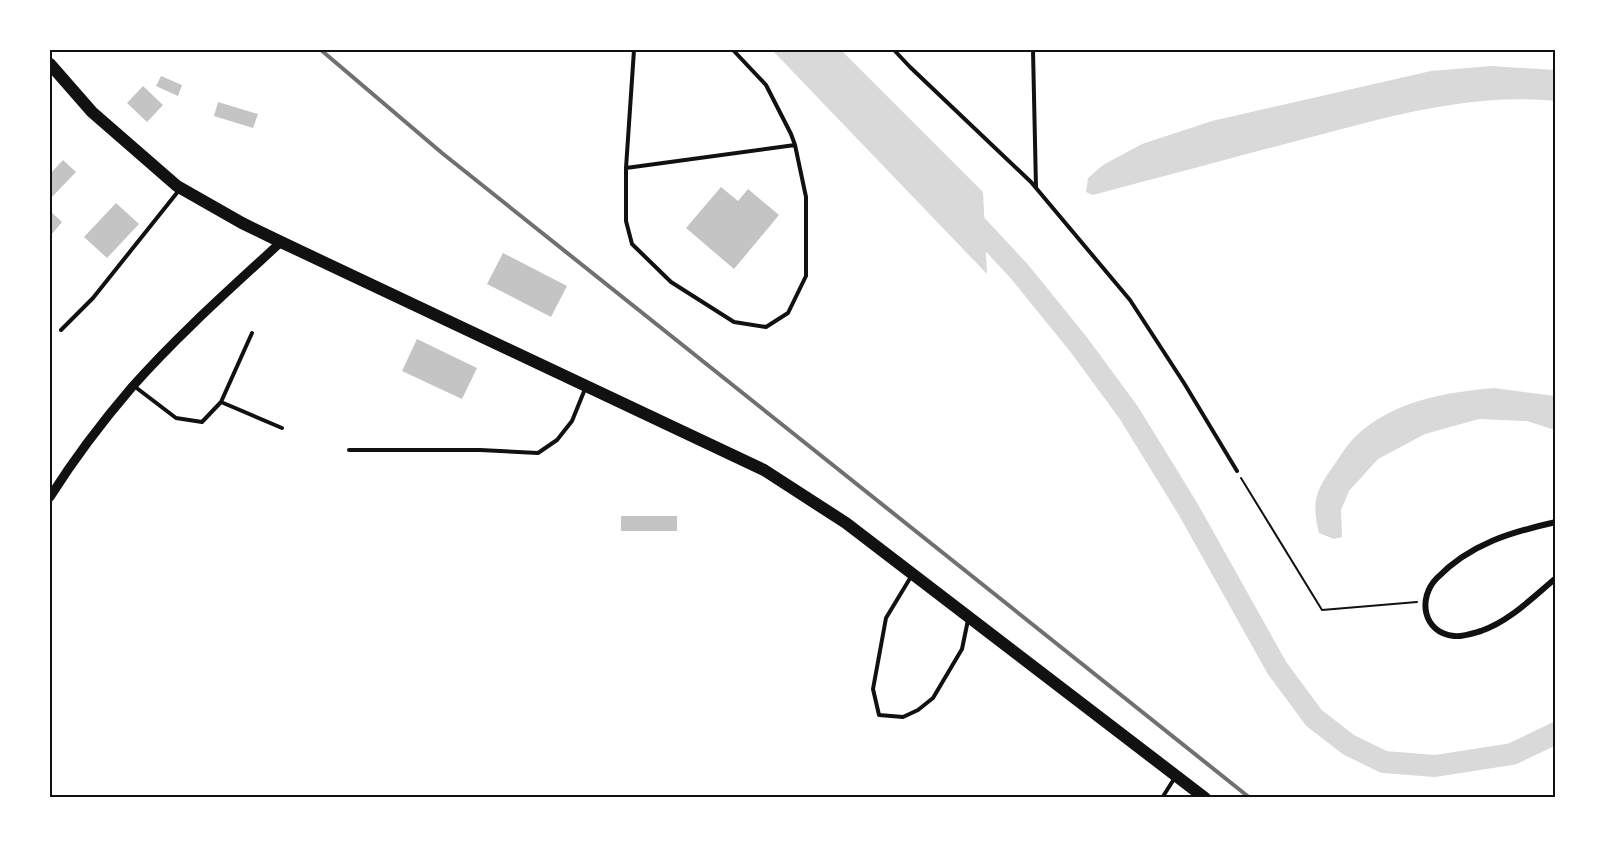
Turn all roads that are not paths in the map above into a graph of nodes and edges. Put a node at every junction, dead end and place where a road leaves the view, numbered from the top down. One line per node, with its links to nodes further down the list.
1 (634, 50): 7 (lane)
2 (733, 50): 6 (lane)
3 (894, 50): 9 (lane)
4 (1033, 50): 9 (lane)
5 (50, 64): 8 (main road)
6 (795, 145): 7 (lane); 7 (lane)
7 (626, 168)
8 (181, 188): 10 (main road); 11 (lane)
9 (1036, 189): 18 (lane)
10 (281, 242): 13 (main road); 14 (street)
11 (61, 330)
12 (252, 333): 15 (lane)
13 (586, 385): 17 (lane); 21 (main road)
14 (133, 386): 15 (lane); 19 (street)
15 (221, 402): 16 (lane)
16 (282, 428)
17 (349, 450)
18 (1237, 471)
19 (50, 498)
20 (1556, 522): 22 (street)
21 (913, 573): 23 (main road); 23 (lane)
22 (1556, 578)
23 (968, 616): 24 (main road)
24 (1176, 776): 25 (lane); 26 (main road)
25 (1162, 798)
26 (1205, 798)

